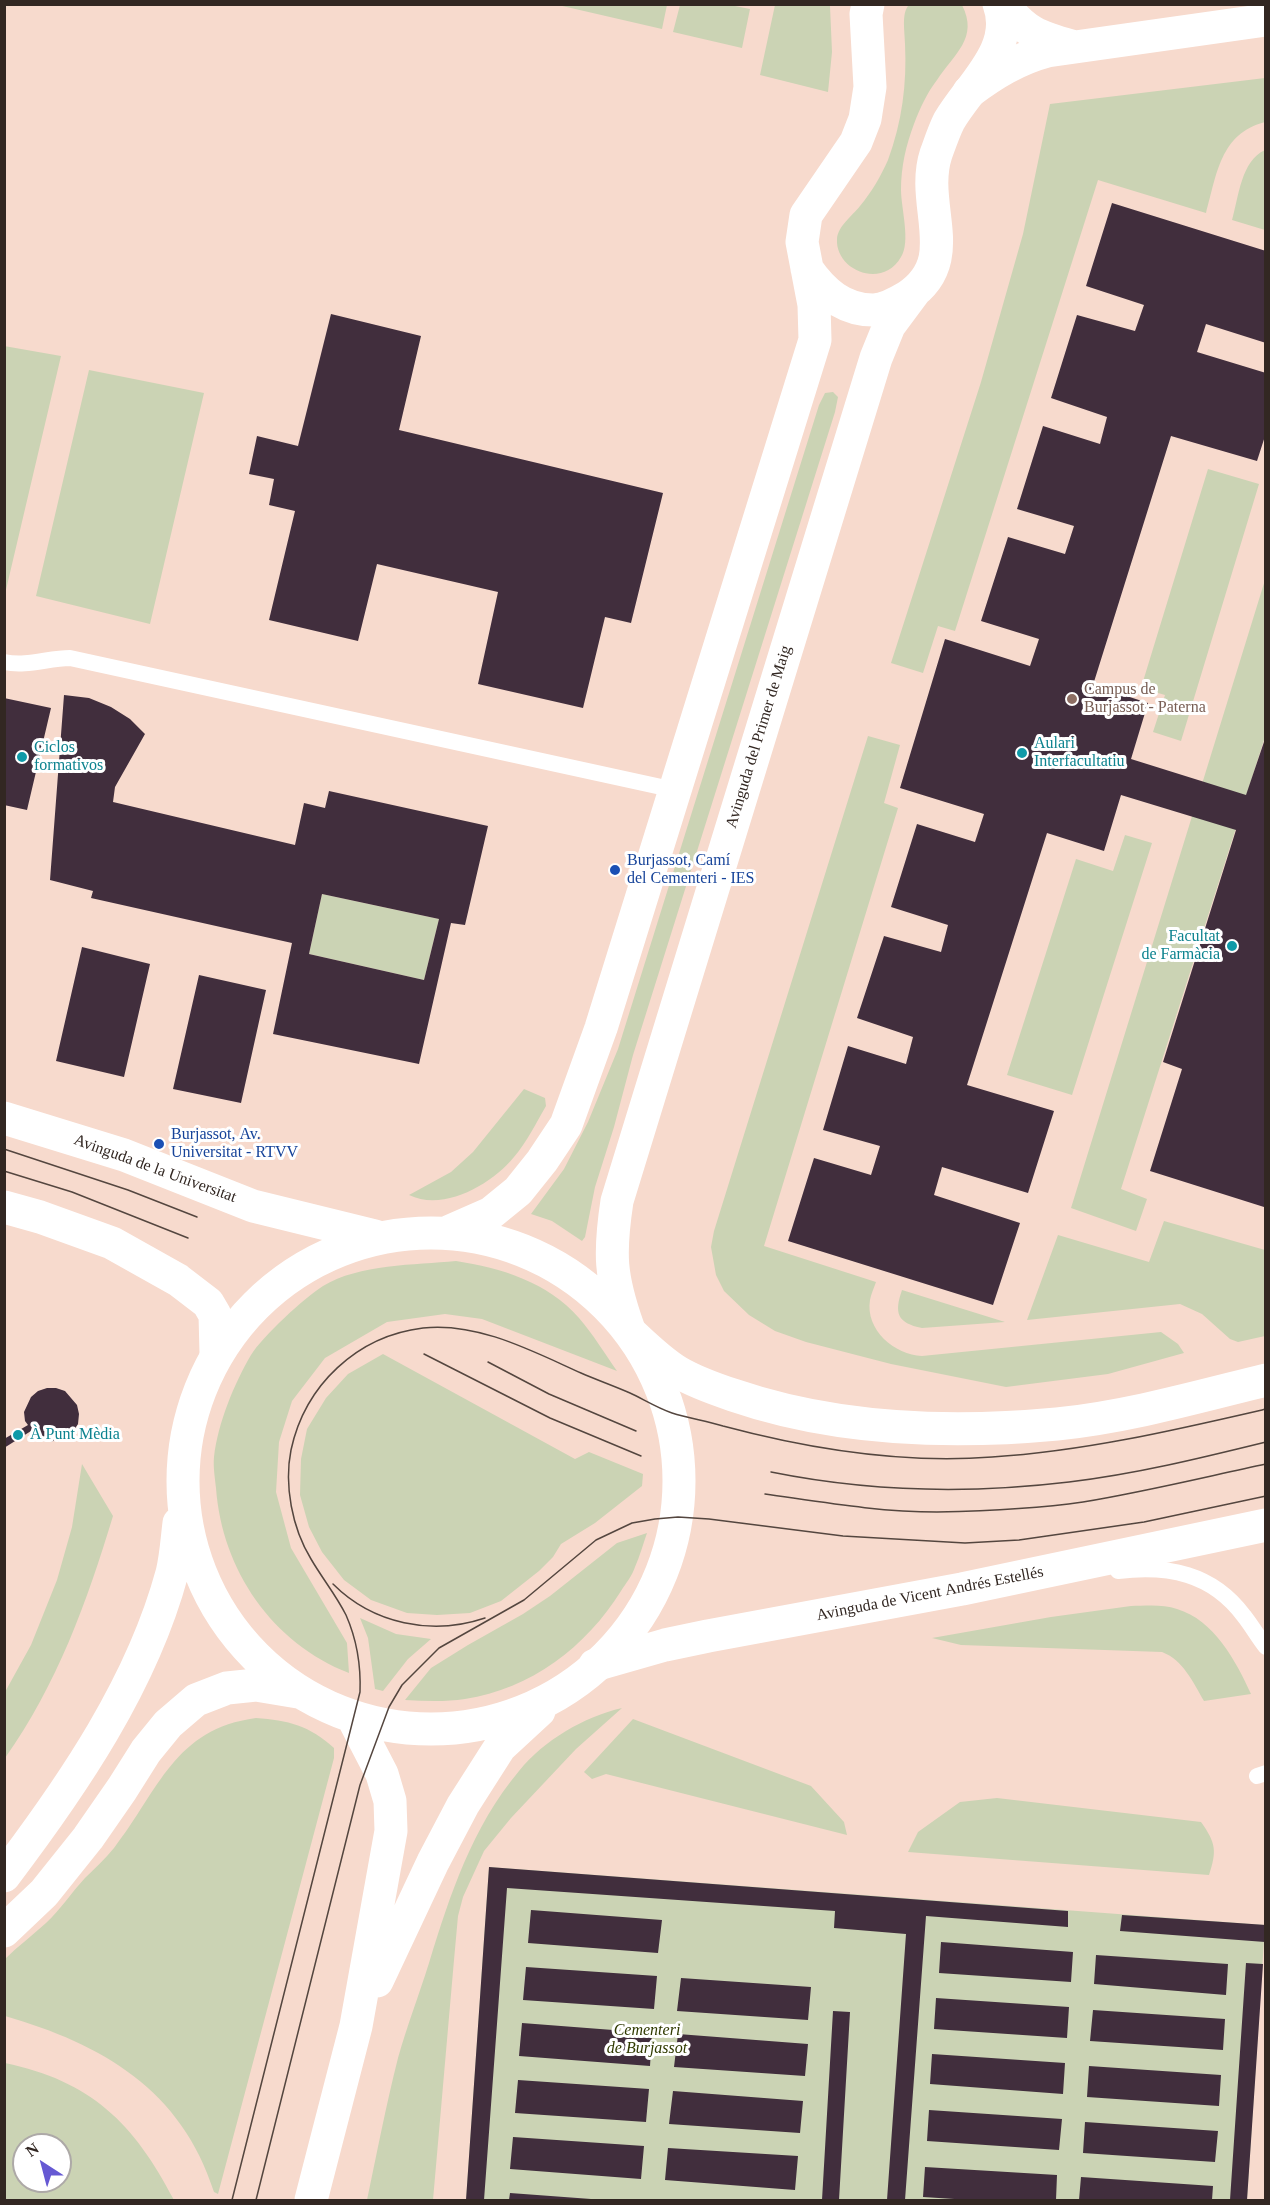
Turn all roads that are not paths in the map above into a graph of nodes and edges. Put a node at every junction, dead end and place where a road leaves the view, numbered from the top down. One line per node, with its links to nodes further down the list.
1 (868, 4): 8 (main road)
2 (999, 4): 7 (main road, Avinguda del Primer de Maig)
3 (1003, 4): 6 (main road)
4 (1225, 15): 5 (main road); 6 (main road)
5 (1266, 20)
6 (1071, 46): 7 (main road)
7 (966, 95): 9 (main road, Avinguda del Primer de Maig)
8 (807, 269): 9 (main road); 11 (main road)
9 (915, 291): 16 (main road, Avinguda del Primer de Maig)
10 (4, 662): 11 (lane)
11 (675, 790): 14 (main road)
12 (4, 1118): 15 (main road, Avinguda de la Universitat)
13 (4, 1207): 17 (main road)
14 (450, 1231): 15 (main road); 16 (main road)
15 (375, 1236): 17 (main road)
16 (630, 1332): 18 (main road); 23 (main road)
17 (216, 1353): 19 (main road)
18 (1266, 1380)
19 (183, 1494): 25 (main road); 27 (main road)
20 (1266, 1525): 21 (main road, Avinguda de Vicent Andrés Estellés)
21 (962, 1589): 22 (lane); 23 (main road, Avinguda de Vicent Andrés Estellés)
22 (1265, 1647)
23 (595, 1665): 24 (main road)
24 (565, 1686): 26 (main road); 29 (main road)
25 (298, 1692): 26 (main road); 28 (main road)
26 (353, 1718): 29 (main road)
27 (4, 1876)
28 (4, 1931)
29 (356, 2026): 30 (main road)
30 (311, 2200)

